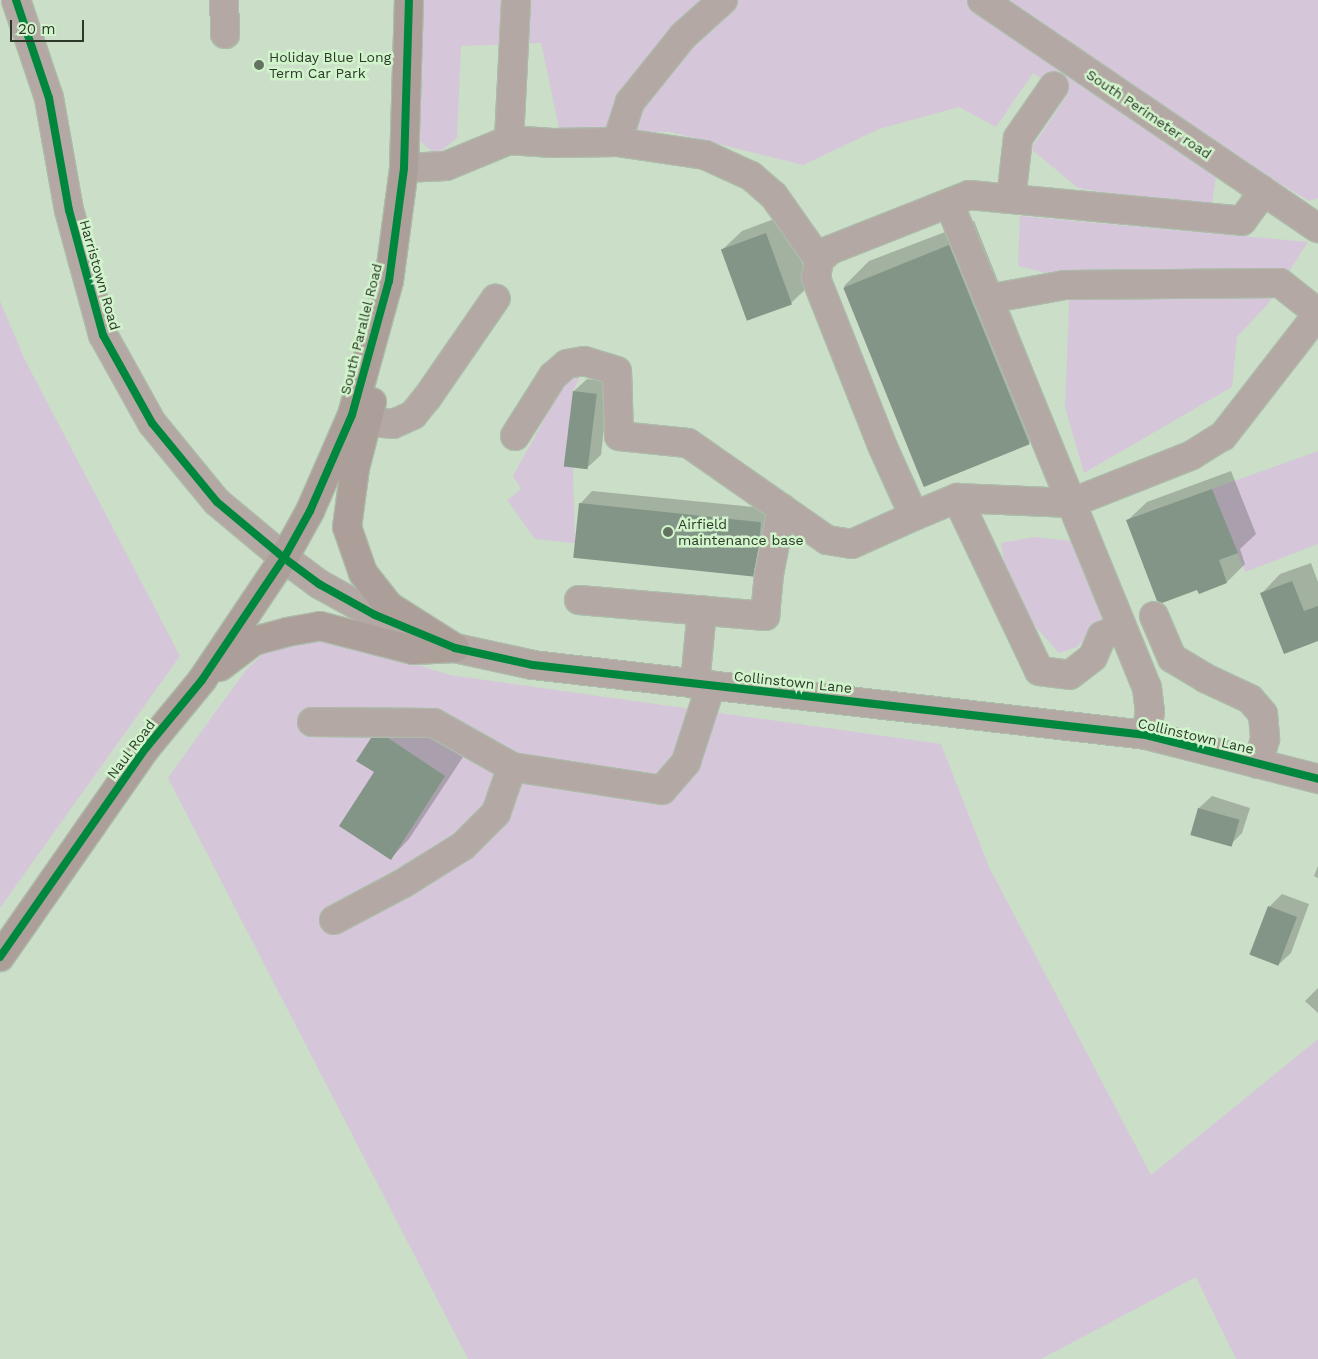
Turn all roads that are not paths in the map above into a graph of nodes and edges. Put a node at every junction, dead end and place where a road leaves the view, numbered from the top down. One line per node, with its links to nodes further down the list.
1 (16, 0): 27 (street, Harristown Road)
2 (224, 0): 7 (street)
3 (409, 0): 11 (main road, South Parallel Road)
4 (516, 0): 9 (street)
5 (723, 0): 10 (street)
6 (982, 0): 12 (street, South Perimeter road)
7 (225, 34)
8 (1054, 86): 13 (street)
9 (509, 140): 10 (street); 11 (street)
10 (617, 142): 16 (street)
11 (404, 168): 20 (main road, South Parallel Road)
12 (1261, 189): 13 (street); 15 (street, South Perimeter road)
13 (1011, 199): 14 (street)
14 (949, 203): 16 (street); 18 (street)
15 (1318, 228)
16 (819, 260): 26 (street)
17 (496, 298): 21 (street)
18 (988, 299): 19 (street); 24 (street)
19 (1318, 313): 24 (street)
20 (377, 328): 21 (main road); 27 (main road, South Parallel Road)
21 (367, 422): 32 (main road)
22 (515, 436): 25 (street)
23 (957, 498): 24 (street); 26 (street); 31 (street)
24 (1071, 503): 31 (street)
25 (782, 508): 26 (street); 29 (street)
26 (914, 516)
27 (284, 558): 32 (street, Collinstown Lane); 33 (main road, Naul Road)
28 (579, 600): 29 (street)
29 (702, 610): 34 (street)
30 (1154, 616): 37 (street)
31 (1122, 627): 36 (street)
32 (455, 648): 33 (main road); 34 (street, Collinstown Lane)
33 (202, 680): 41 (main road, Naul Road)
34 (703, 685): 36 (street, Collinstown Lane); 38 (street)
35 (312, 722): 38 (street)
36 (1146, 735): 37 (street, Collinstown Lane)
37 (1258, 764): 39 (street, Collinstown Lane)
38 (512, 767): 40 (street)
39 (1318, 779)
40 (334, 920)
41 (0, 957)

